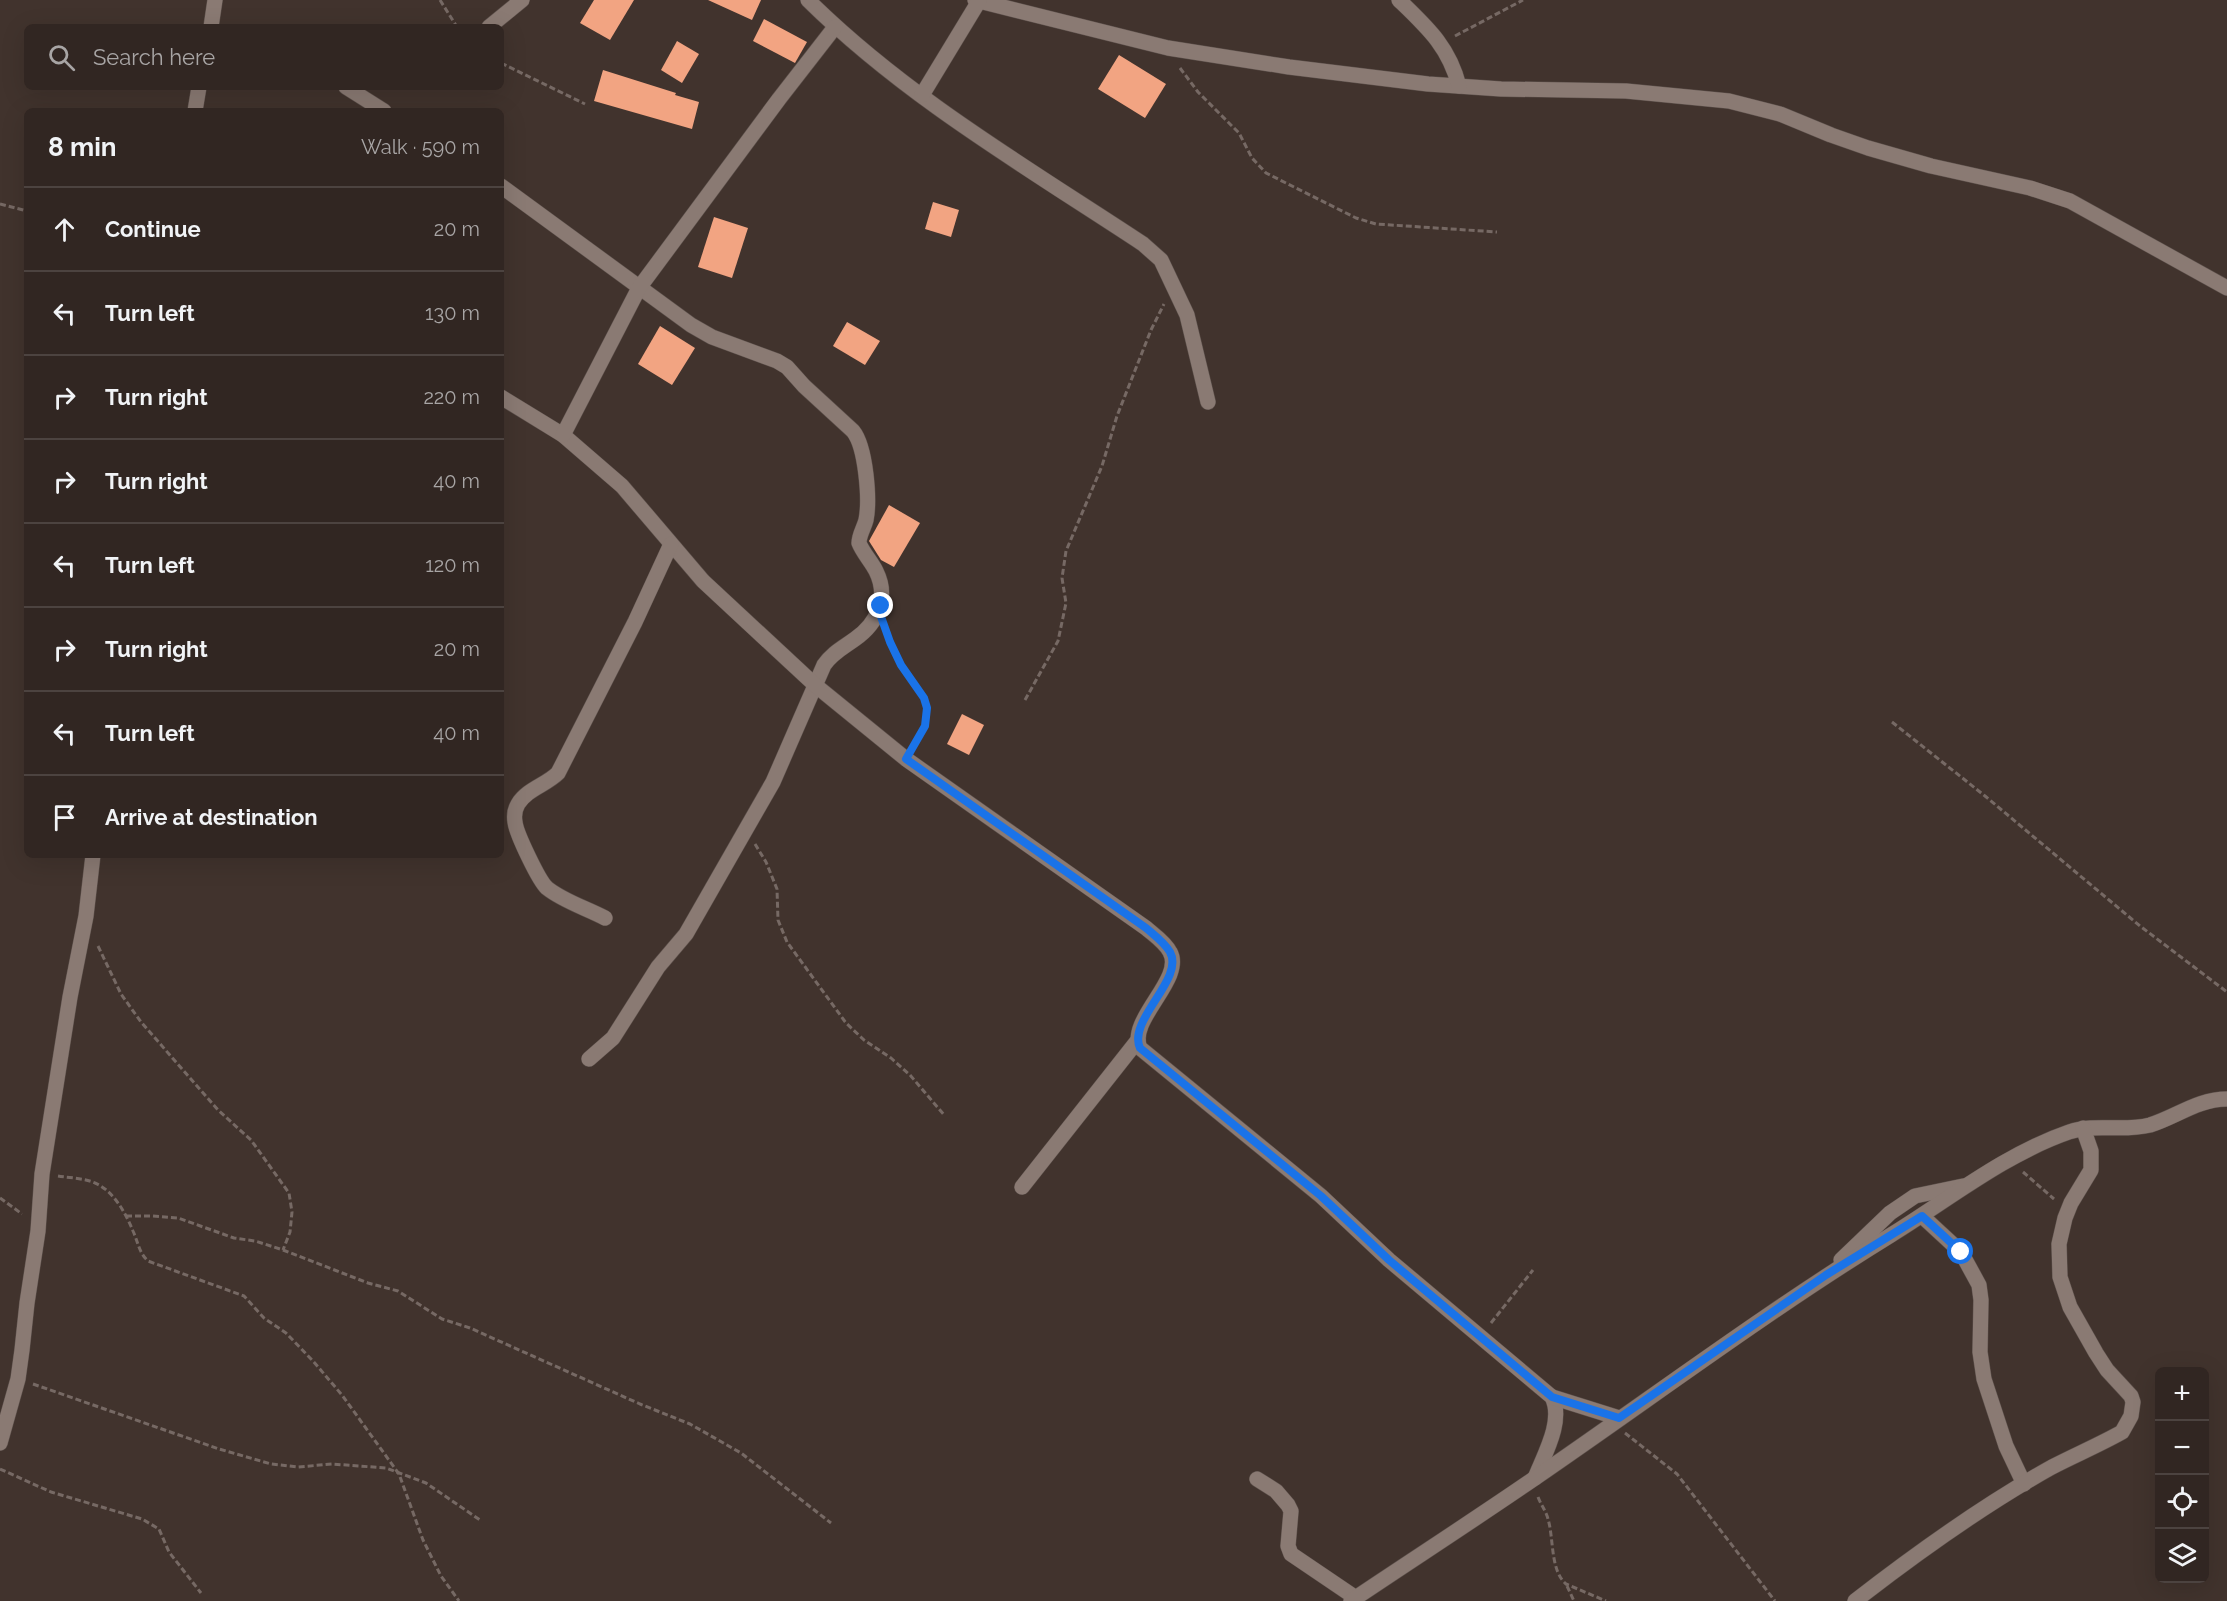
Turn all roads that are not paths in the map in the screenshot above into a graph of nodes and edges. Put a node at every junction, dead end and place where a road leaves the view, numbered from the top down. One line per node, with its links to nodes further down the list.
1 (215, 0): 6 (street)
2 (522, 0): 7 (street)
3 (808, 0): 8 (street)
4 (1399, 0): 9 (street)
5 (983, 1): 9 (street); 12 (street)
6 (211, 24)
7 (493, 24)
8 (835, 27): 12 (street); 16 (street)
9 (1460, 86): 17 (street)
10 (198, 90): 13 (street)
11 (357, 90): 14 (street)
12 (922, 95): 19 (street)
13 (196, 108)
14 (380, 108)
15 (504, 188): 16 (street)
16 (639, 288): 20 (street); 22 (street)
17 (2227, 288)
18 (504, 399): 20 (street)
19 (1208, 402)
20 (562, 435): 21 (street)
21 (671, 544): 22 (street); 24 (street)
22 (815, 686): 25 (street); 26 (street)
23 (93, 858): 35 (street)
24 (605, 918)
25 (1138, 1040): 30 (street); 33 (street)
26 (589, 1059)
27 (2227, 1099): 28 (street)
28 (2083, 1128): 29 (street); 38 (street)
29 (1969, 1185): 31 (street); 32 (street)
30 (1022, 1187)
31 (1922, 1216): 32 (street); 38 (street)
32 (1826, 1275): 34 (street)
33 (1552, 1397): 34 (street); 36 (street)
34 (1616, 1421): 36 (street)
35 (0, 1443)
36 (1535, 1478): 39 (street)
37 (1257, 1479): 39 (street)
38 (2024, 1484): 40 (street)
39 (1354, 1599)
40 (1855, 1601)

